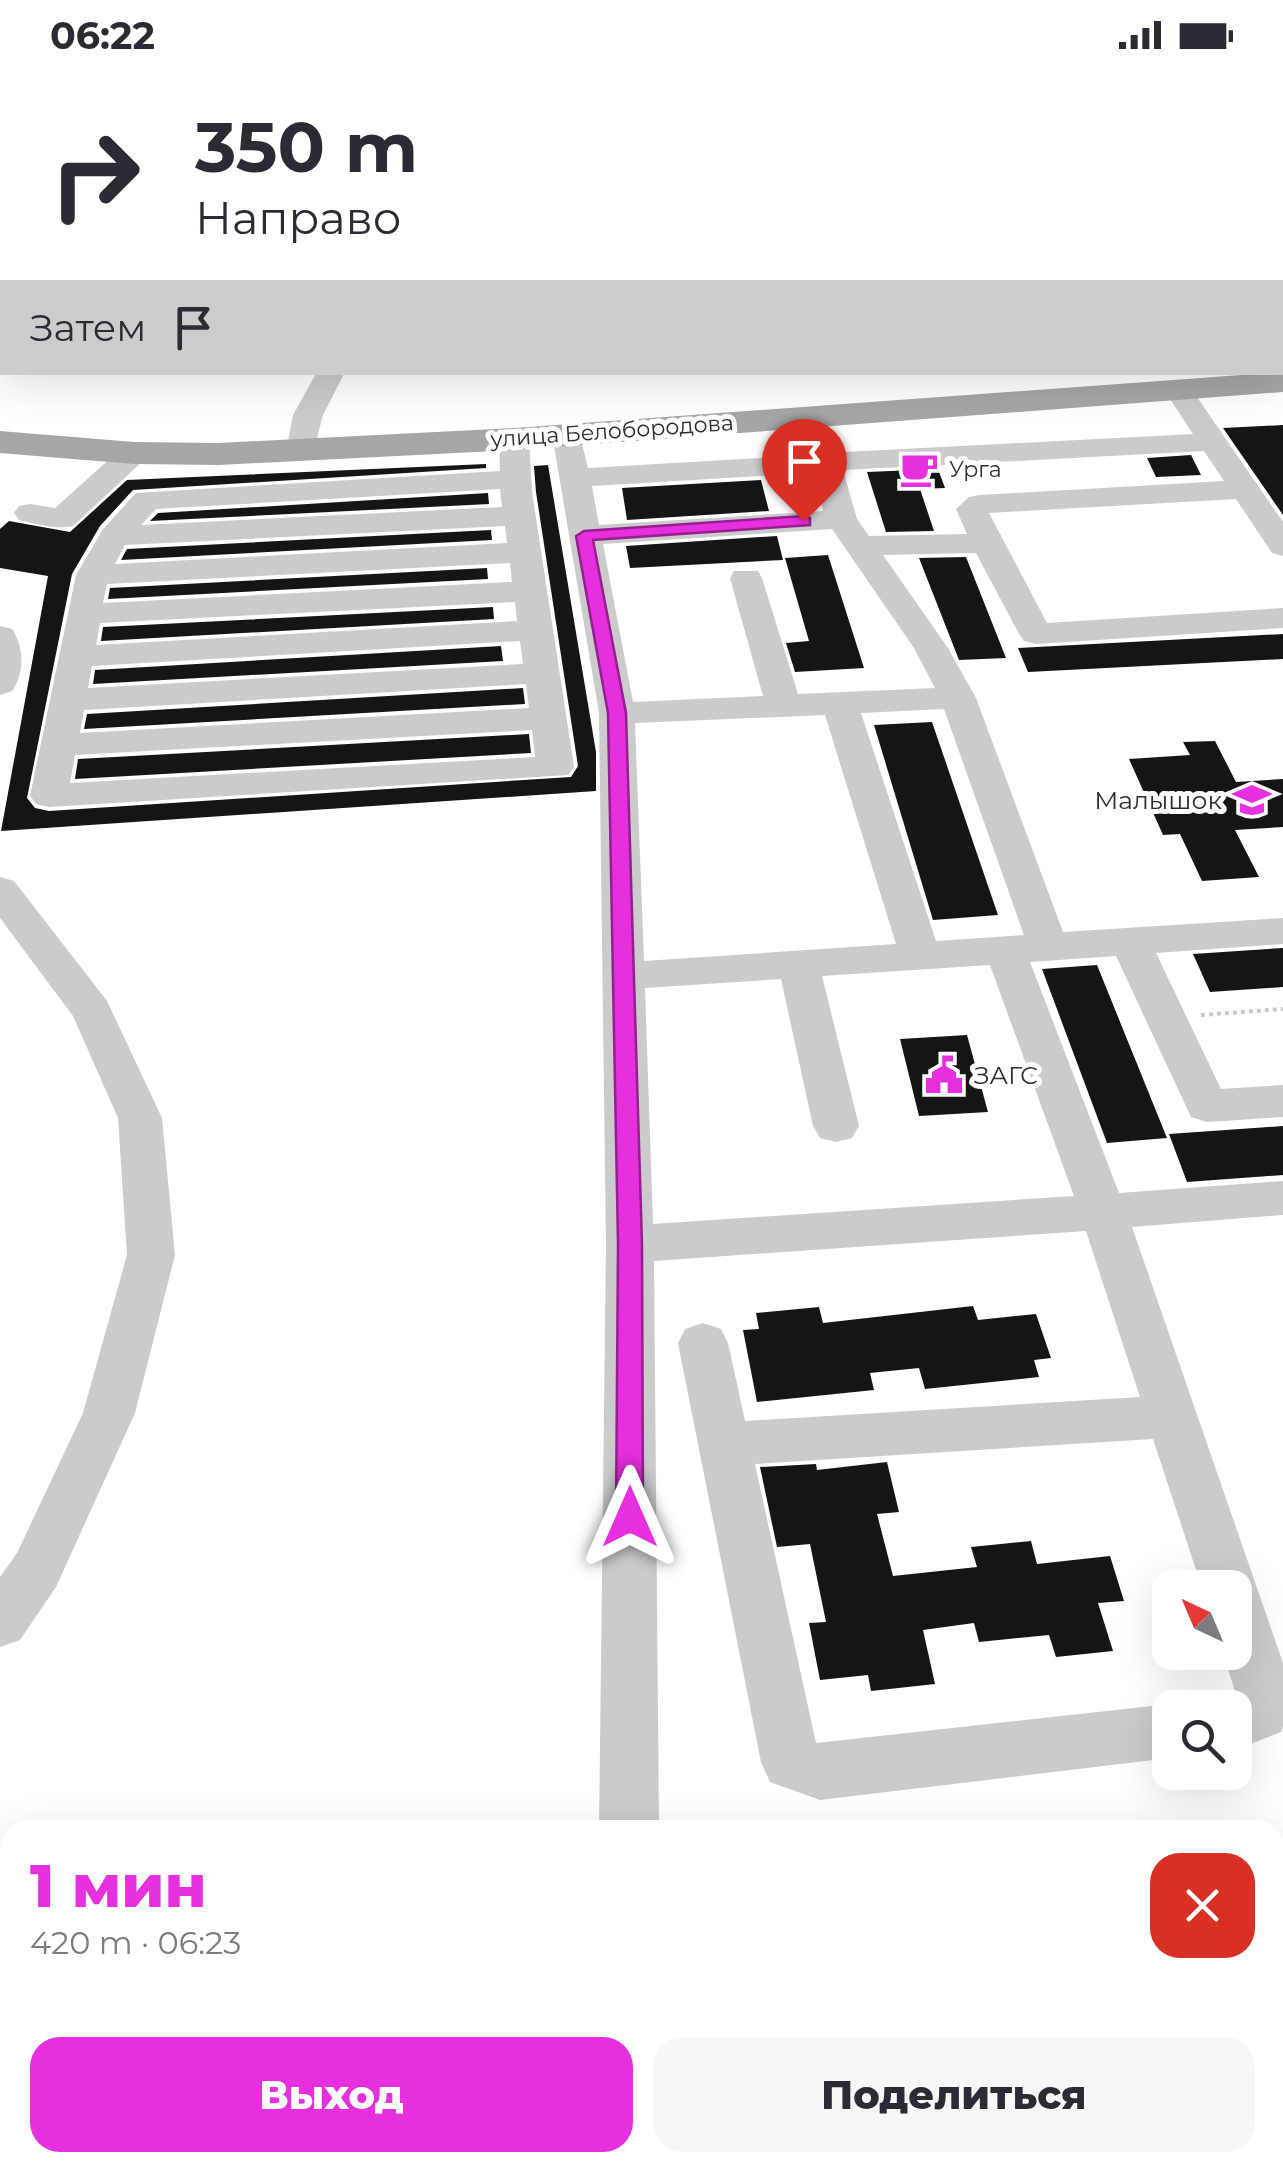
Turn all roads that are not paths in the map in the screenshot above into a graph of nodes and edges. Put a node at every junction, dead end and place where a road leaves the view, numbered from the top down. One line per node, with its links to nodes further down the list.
1 (328, 375): 7 (street)
2 (1283, 382): 3 (main road, улица Белобородова)
3 (1178, 390): 6 (street); 9 (main road, улица Белобородова)
4 (514, 439): 7 (main road, улица Белобородова); 9 (main road, улица Белобородова); 11 (street)
5 (0, 442): 8 (main road, улица Белобородова)
6 (1212, 442): 12 (street); 15 (street)
7 (301, 450): 8 (main road, улица Белобородова)
8 (134, 453): 13 (street)
9 (570, 456): 10 (street); 17 (street)
10 (774, 466)
11 (515, 478): 14 (street); 16 (street)
12 (1244, 489): 18 (street); 19 (street)
13 (30, 513)
14 (520, 516): 16 (street); 20 (street)
15 (852, 532): 17 (street); 18 (street); 31 (street)
16 (114, 536): 21 (street)
17 (584, 536): 35 (street)
18 (986, 543): 25 (street)
19 (1283, 546)
20 (524, 552): 21 (street); 23 (street)
21 (92, 575): 24 (street)
22 (746, 578): 34 (street)
23 (530, 591): 24 (street); 26 (street)
24 (86, 614): 28 (street)
25 (1283, 618)
26 (535, 630): 28 (street); 29 (street)
27 (0, 636): 30 (street)
28 (77, 656): 32 (street)
29 (542, 673): 32 (street); 36 (street)
30 (0, 684)
31 (958, 698): 33 (street); 41 (street)
32 (70, 700): 37 (street)
33 (840, 704): 34 (street); 42 (street)
34 (784, 706): 35 (street)
35 (617, 713): 44 (street)
36 (548, 718): 37 (street); 37 (street)
37 (58, 745)
38 (0, 890): 54 (street)
39 (1283, 930): 40 (street)
40 (1130, 941): 41 (street); 45 (street)
41 (1026, 948): 42 (street); 48 (street)
42 (920, 956): 43 (street)
43 (798, 964): 44 (street); 46 (street)
44 (623, 976): 49 (street)
45 (1283, 1101)
46 (836, 1126)
47 (1283, 1198): 48 (street)
48 (1104, 1212): 49 (street); 51 (street)
49 (630, 1244): 58 (street)
50 (703, 1343): 52 (street)
51 (1174, 1416): 52 (street); 53 (street)
52 (726, 1444): 57 (street)
53 (1224, 1570)
54 (0, 1622)
55 (1252, 1655): 56 (street)
56 (1252, 1716)
57 (1152, 1733)
58 (630, 1820)

